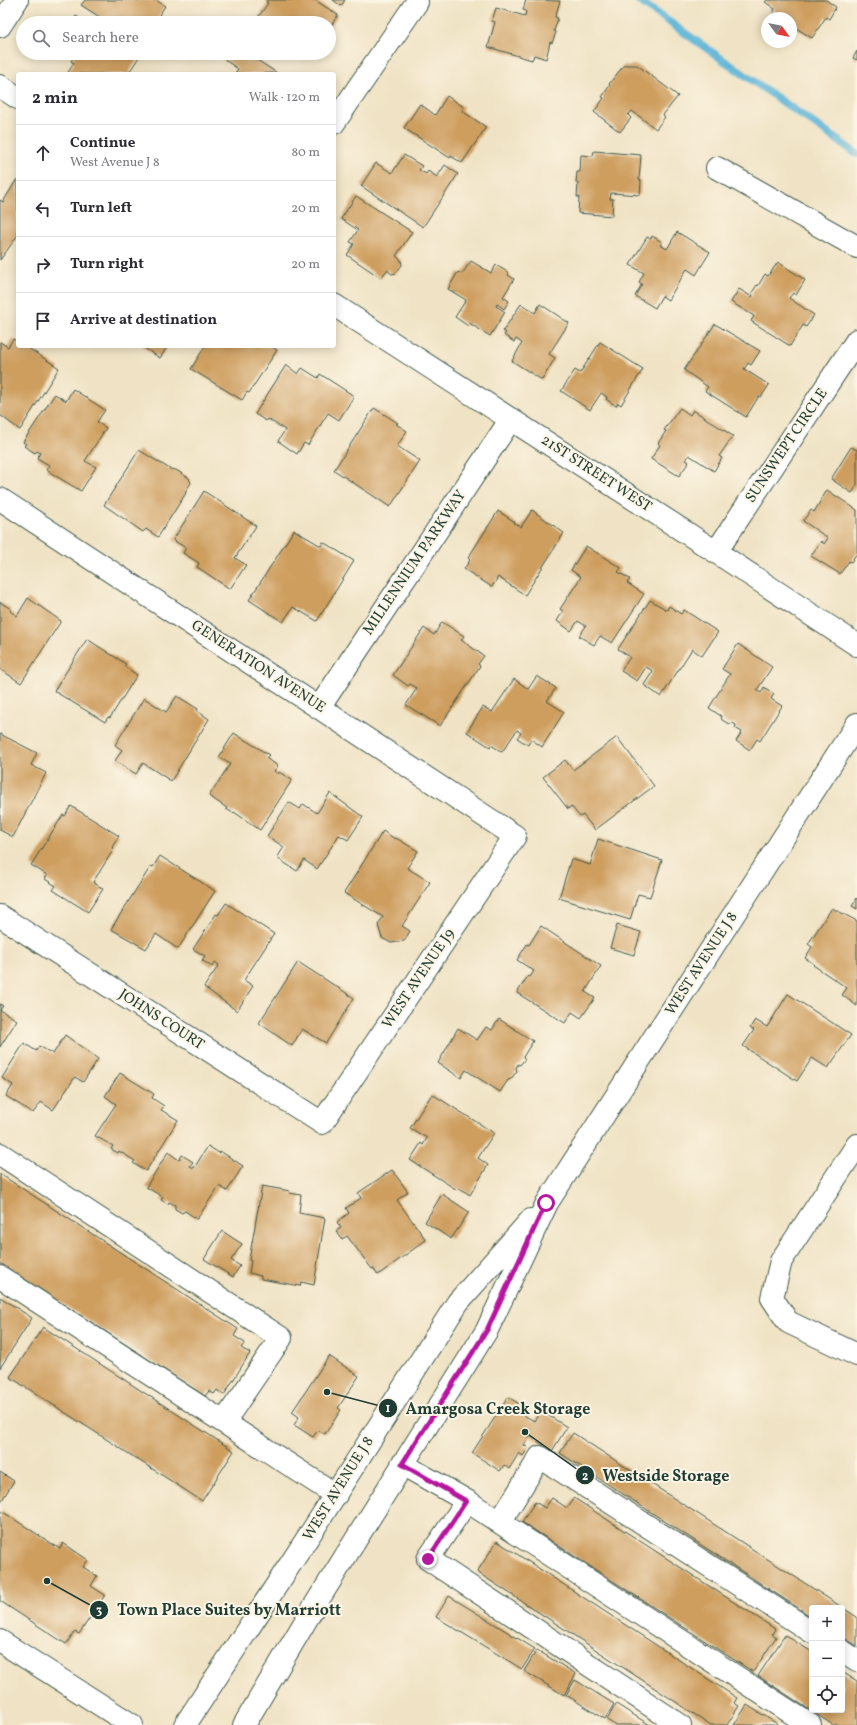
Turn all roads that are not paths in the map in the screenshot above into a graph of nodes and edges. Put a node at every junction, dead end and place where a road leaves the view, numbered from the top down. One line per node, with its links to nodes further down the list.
1 (16, 0): 3 (street)
2 (417, 2): 6 (street)
3 (0, 26)
4 (0, 86): 5 (street)
5 (16, 97)
6 (336, 120)
7 (717, 168): 8 (street)
8 (857, 247)
9 (336, 306): 11 (street, 21ST STREET WEST)
10 (857, 340): 13 (street, SUNSWEPT CIRCLE)
11 (510, 419): 13 (street, 21ST STREET WEST); 15 (street, MILLENNIUM PARKWAY)
12 (0, 499): 15 (street, GENERATION AVENUE)
13 (716, 552): 14 (street, 21ST STREET WEST)
14 (857, 645)
15 (319, 708): 17 (street, GENERATION AVENUE)
16 (857, 724): 22 (street, WEST AVENUE J 8)
17 (515, 836): 19 (street, WEST AVENUE J9)
18 (0, 916): 19 (street, JOHNS COURT)
19 (322, 1123)
20 (857, 1144): 24 (street)
21 (0, 1154): 25 (street)
22 (546, 1203): 26 (street, WEST AVENUE J 8); 27 (street, WEST AVENUE J 8)
23 (0, 1277): 25 (street)
24 (857, 1355)
25 (224, 1422): 27 (street)
26 (402, 1464): 28 (street); 36 (street, WEST AVENUE J 8)
27 (336, 1495): 35 (street, WEST AVENUE J 8)
28 (466, 1501): 29 (street); 37 (street)
29 (500, 1522): 30 (street); 38 (street)
30 (809, 1630)
31 (0, 1641): 34 (street)
32 (845, 1653): 33 (street)
33 (857, 1661)
34 (132, 1725)
35 (185, 1725)
36 (244, 1725)
37 (680, 1725)
38 (810, 1725)

